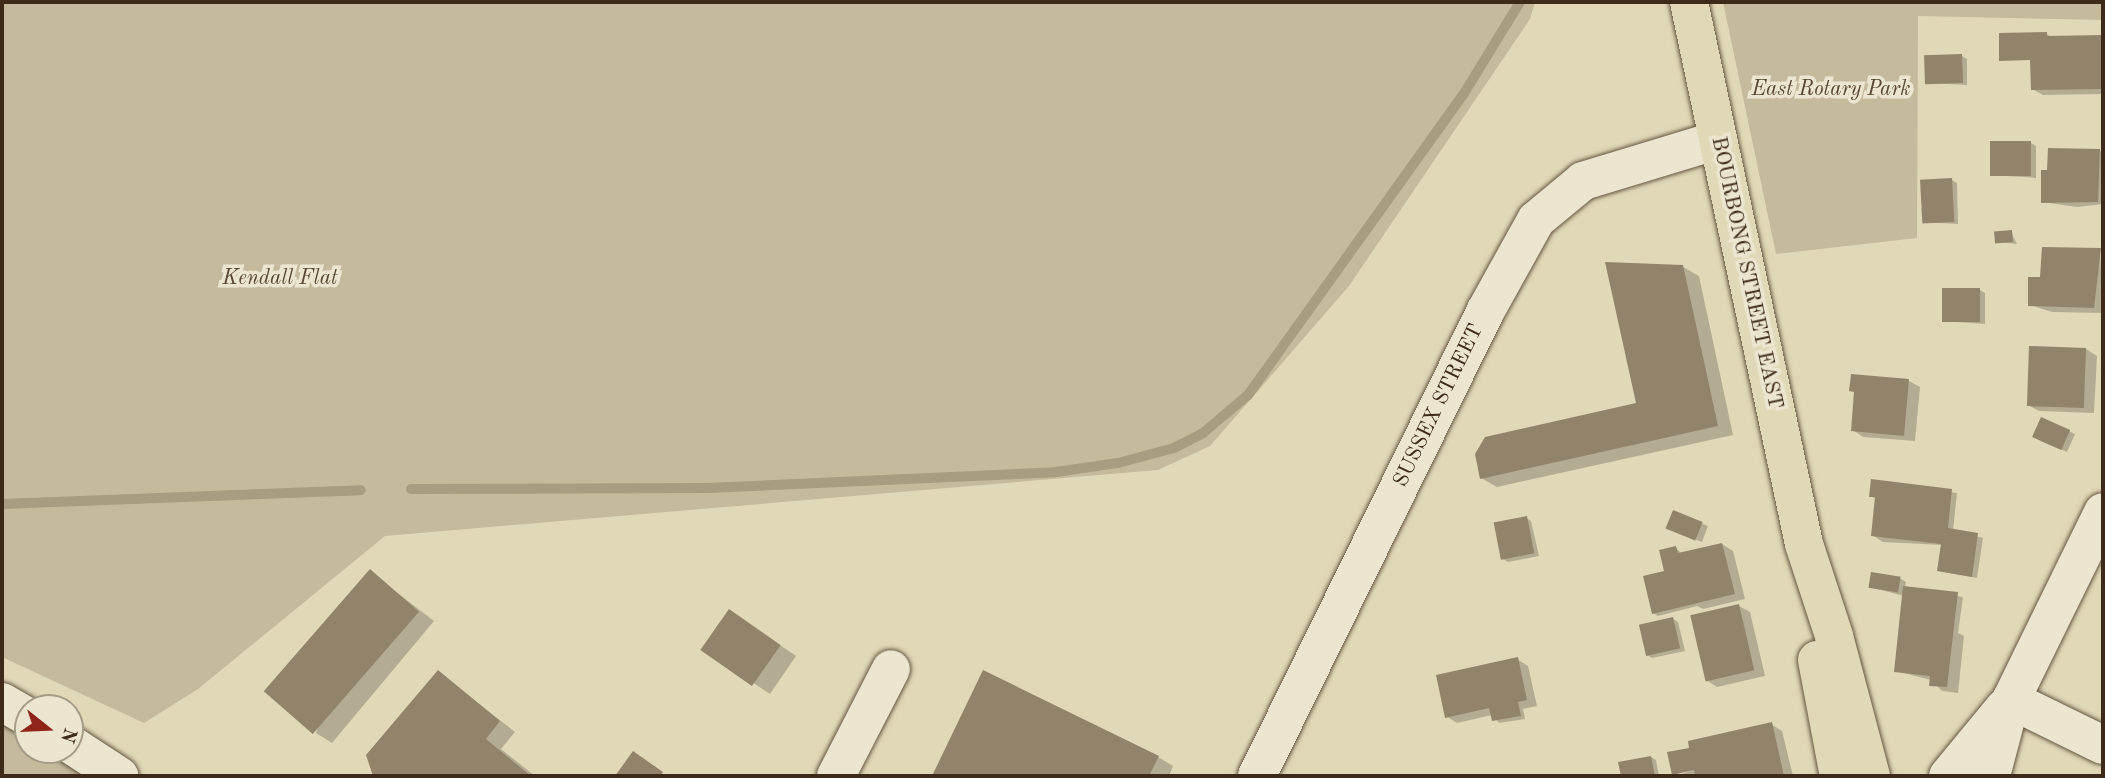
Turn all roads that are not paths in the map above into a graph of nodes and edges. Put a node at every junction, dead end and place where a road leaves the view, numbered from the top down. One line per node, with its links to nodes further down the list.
1 (1689, 2): 2 (main road, BOURBONG STREET EAST)
2 (1718, 140): 4 (main road, BOURBONG STREET EAST); 11 (street, SUSSEX STREET)
3 (2103, 512): 6 (street)
4 (1804, 544): 12 (main road, BOURBONG STREET EAST); 13 (main road, BOURBONG STREET EAST)
5 (891, 669): 10 (street)
6 (2011, 700): 7 (street); 14 (street); 15 (street)
7 (2103, 745)
8 (84, 753): 9 (street)
9 (119, 776)
10 (836, 776)
11 (1257, 776)
12 (1839, 776)
13 (1871, 776)
14 (1948, 776)
15 (1991, 776)

